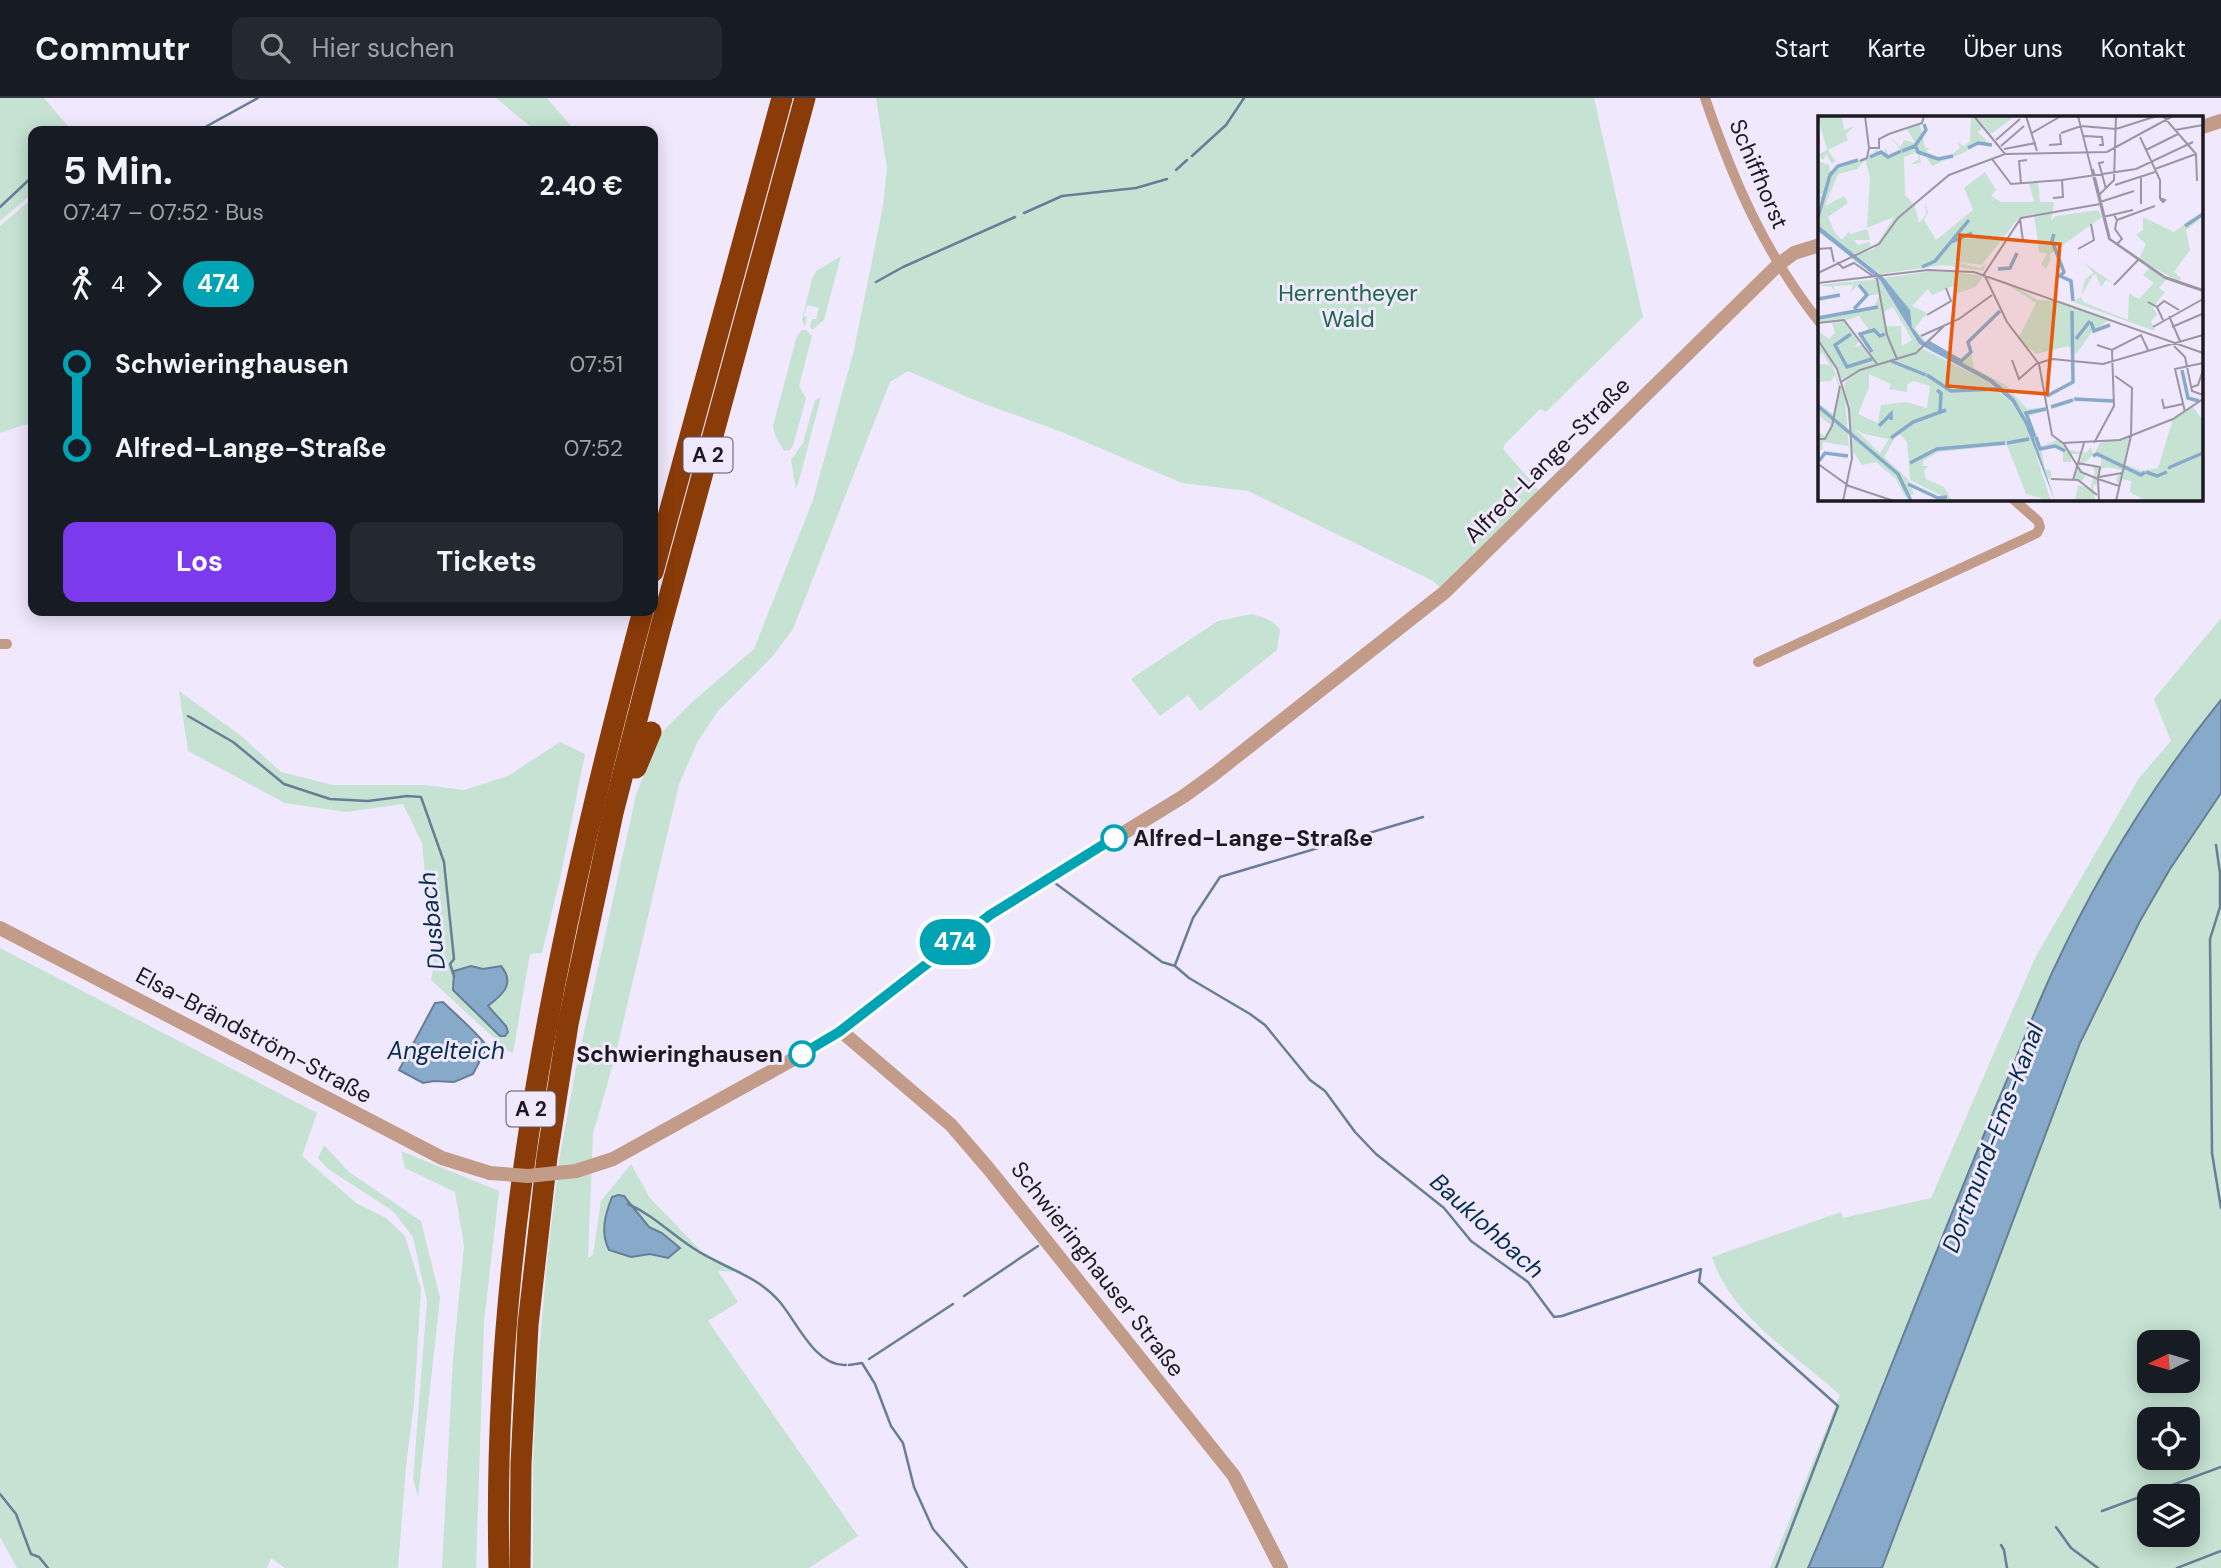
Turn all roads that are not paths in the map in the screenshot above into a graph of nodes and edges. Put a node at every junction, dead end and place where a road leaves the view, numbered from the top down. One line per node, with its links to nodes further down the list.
1 (782, 98): 10 (highway, A 2)
2 (805, 98): 14 (highway, A 2)
3 (1705, 98): 7 (street, Schiffhorst)
4 (2221, 121): 5 (street)
5 (2204, 126)
6 (1818, 246): 7 (street, Alfred-Lange-Straße)
7 (1778, 265): 8 (street); 16 (street, Alfred-Lange-Straße)
8 (1818, 320)
9 (2014, 500): 12 (street)
10 (658, 554)
11 (642, 616): 18 (highway, A 2)
12 (1758, 662)
13 (651, 732): 14 (highway)
14 (613, 813): 19 (highway, A 2)
15 (0, 928): 17 (street, Elsa-Brändström-Straße, bridge)
16 (841, 1031): 17 (street, Alfred-Lange-Straße); 20 (street, Schwieringhauser Straße)
17 (576, 1171)
18 (499, 1568)
19 (520, 1568)
20 (1281, 1568)

